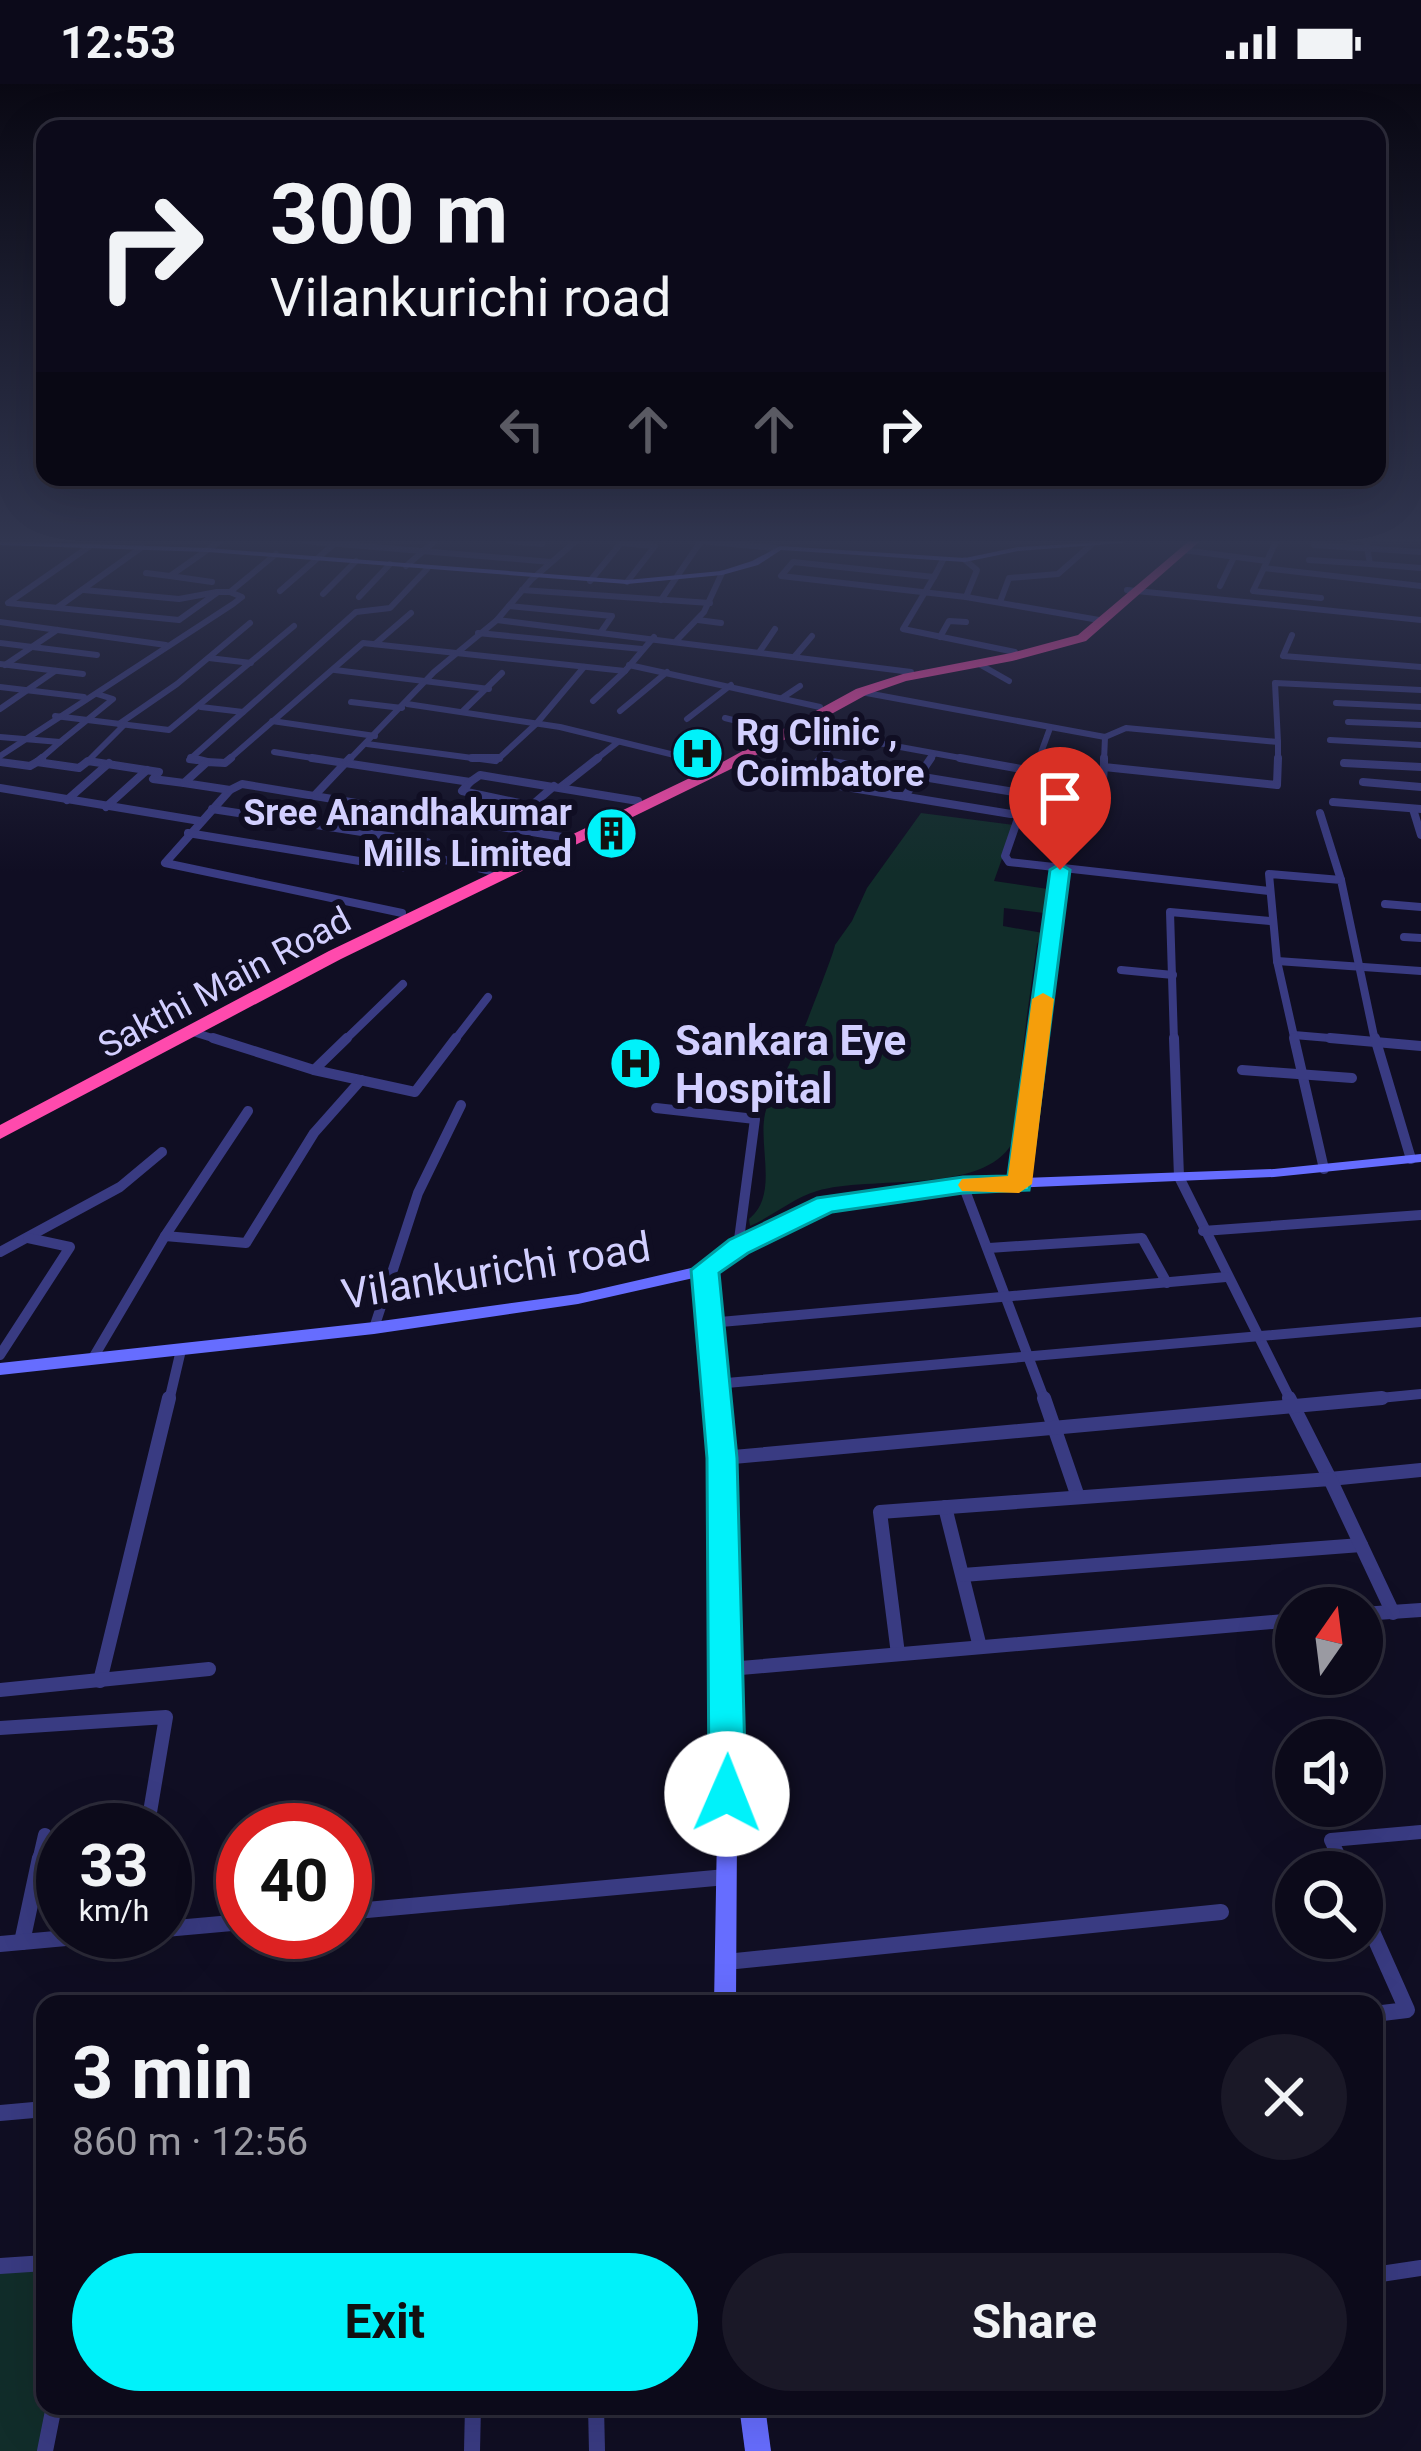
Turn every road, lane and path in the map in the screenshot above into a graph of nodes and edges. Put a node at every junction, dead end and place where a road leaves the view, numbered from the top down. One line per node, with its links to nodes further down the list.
1 (68, 651): 16 (street)
2 (157, 651): 44 (street)
3 (217, 651): 19 (street)
4 (264, 651): 21 (street)
5 (311, 651): 56 (street)
6 (354, 651): 28 (street)
7 (435, 651): 15 (street)
8 (458, 651): 15 (street)
9 (640, 651): 25 (street)
10 (769, 651): 17 (street)
11 (799, 651): 17 (street)
12 (1029, 651): 23 (highway, Sakthi Main Road)
13 (1285, 651): 18 (street)
14 (1015, 652): 31 (highway)
15 (455, 654): 24 (street); 35 (street)
16 (97, 655)
17 (796, 656): 31 (street)
18 (1283, 656): 20 (street); 26 (street)
19 (209, 658): 21 (street); 64 (street)
20 (1339, 661): 27 (street); 34 (street)
21 (251, 663): 51 (street)
22 (2, 664): 29 (street)
23 (979, 664): 36 (street); 43 (highway, Sakthi Main Road)
24 (584, 667): 25 (street); 65 (street)
25 (627, 668): 30 (street); 48 (street)
26 (1276, 668)
27 (1421, 668)
28 (334, 670): 35 (street); 62 (street)
29 (55, 671): 33 (street); 41 (street)
30 (667, 672): 37 (street); 57 (street)
31 (911, 672): 52 (highway)
32 (502, 673): 40 (street)
33 (82, 674)
34 (1341, 676)
35 (429, 681): 40 (street); 50 (street)
36 (1009, 681)
37 (731, 685): 46 (street); 59 (street)
38 (800, 686): 46 (street)
39 (0, 687): 41 (street)
40 (489, 689): 55 (street)
41 (25, 690): 45 (street); 54 (street)
42 (1421, 690): 78 (street)
43 (861, 692): 67 (highway, Sakthi Main Road); 68 (street)
44 (97, 694): 45 (street); 61 (street)
45 (84, 697): 58 (street)
46 (782, 698): 52 (street)
47 (351, 701): 50 (street)
48 (592, 701)
49 (1336, 704): 53 (street)
50 (404, 706): 55 (street); 70 (street)
51 (201, 707): 56 (street); 64 (street)
52 (820, 707): 69 (highway)
53 (1421, 707)
54 (0, 709)
55 (463, 711): 65 (street)
56 (243, 712): 88 (street)
57 (620, 712)
58 (55, 716): 61 (street); 74 (street)
59 (687, 718)
60 (725, 718): 69 (street)
61 (86, 720): 64 (street); 76 (street)
62 (272, 721): 70 (street); 88 (street)
63 (1348, 722): 66 (street)
64 (122, 724): 84 (street)
65 (536, 724): 77 (street); 86 (street)
66 (1421, 725)
67 (796, 728): 72 (street); 89 (highway, Sakthi Main Road)
68 (1050, 728): 73 (street); 102 (street)
69 (777, 731): 89 (highway)
70 (375, 736): 79 (street)
71 (0, 737): 74 (street)
72 (838, 737): 82 (street); 85 (street)
73 (1105, 737): 78 (street); 93 (street)
74 (20, 740): 76 (street); 83 (street)
75 (1330, 740): 80 (street)
76 (60, 742): 87 (street)
77 (618, 742): 89 (street); 103 (street)
78 (1278, 742): 93 (street)
79 (367, 744): 86 (street); 92 (street)
80 (1421, 745)
81 (274, 752): 92 (street)
82 (934, 754): 96 (street); 98 (street)
83 (0, 759): 87 (street)
84 (88, 760): 87 (street); 90 (street)
85 (820, 760): 98 (street); 109 (street)
86 (496, 761): 97 (street)
87 (37, 762)
88 (207, 762): 101 (street)
89 (722, 762): 111 (highway); 142 (highway, Sakthi Main Road)
90 (109, 763): 95 (street); 110 (street)
91 (1344, 763): 94 (street)
92 (344, 765): 99 (street); 108 (street)
93 (1104, 766): 102 (street)
94 (1421, 766)
95 (147, 770): 101 (street); 114 (street)
96 (1027, 770)
97 (480, 775): 99 (street); 103 (street)
98 (919, 776): 107 (street); 109 (street)
99 (470, 782): 113 (street)
100 (1363, 782): 104 (street)
101 (184, 783): 106 (street)
102 (1030, 783): 125 (street)
103 (557, 787): 111 (street); 113 (street)
104 (1421, 787)
105 (0, 788): 110 (street)
106 (230, 790): 108 (street); 115 (street)
107 (1020, 793)
108 (315, 795): 120 (street)
109 (905, 796): 118 (street)
110 (67, 800): 114 (street)
111 (638, 801): 123 (highway)
112 (1334, 802): 116 (street)
113 (534, 806): 120 (street)
114 (106, 807): 119 (street)
115 (212, 808): 119 (street); 124 (street)
116 (1417, 809): 122 (street)
117 (1320, 813): 127 (street)
118 (1011, 814)
119 (200, 821): 121 (street)
120 (507, 827): 123 (street)
121 (188, 833): 124 (street); 131 (street)
122 (1421, 835)
123 (562, 837): 126 (highway)
124 (416, 853): 126 (street)
125 (1060, 870): 128 (street); 159 (street)
126 (491, 871): 131 (highway)
127 (1341, 880): 128 (street); 136 (street)
128 (1269, 891): 132 (street)
129 (1385, 904): 130 (street)
130 (1421, 907)
131 (402, 914): 154 (highway)
132 (1270, 921): 135 (street); 139 (street)
133 (1403, 937): 134 (street)
134 (1421, 938)
135 (1277, 961): 136 (street); 143 (street)
136 (1359, 966): 138 (street); 144 (street)
137 (1121, 970): 139 (street)
138 (1421, 971)
139 (1173, 975): 158 (street)
140 (403, 984): 146 (street)
141 (488, 997): 150 (street)
142 (193, 1033): 146 (street); 154 (highway, Sakthi Main Road)
143 (1294, 1036): 144 (street); 148 (street)
144 (1378, 1043): 145 (street); 156 (street)
145 (1421, 1046)
146 (314, 1070): 150 (street)
147 (1242, 1070): 148 (street)
148 (1302, 1074): 149 (street); 157 (street)
149 (1352, 1078)
150 (361, 1080): 163 (street)
151 (461, 1105): 174 (street)
152 (656, 1108): 165 (street)
153 (248, 1111): 163 (street)
154 (0, 1129)
155 (162, 1152): 164 (street)
156 (1416, 1158): 157 (street, Vilankurichi road)
157 (1324, 1169): 158 (street, Vilankurichi road)
158 (1179, 1177): 159 (street, Vilankurichi road); 162 (street)
159 (1019, 1184): 160 (street, Vilankurichi road)
160 (963, 1185): 165 (street, Vilankurichi road); 166 (street)
161 (1421, 1215): 162 (street)
162 (1203, 1231): 169 (street)
163 (165, 1236): 178 (street)
164 (28, 1238): 167 (street); 177 (street)
165 (739, 1247): 168 (street, Vilankurichi road)
166 (989, 1248): 170 (street); 171 (street)
167 (0, 1252)
168 (705, 1270): 173 (street); 174 (street, Vilankurichi road)
169 (1226, 1277): 170 (street); 175 (street)
170 (1167, 1283): 171 (street)
171 (1010, 1298): 173 (street); 179 (street)
172 (1421, 1322): 175 (street)
173 (708, 1323): 181 (street)
174 (374, 1328): 176 (street, Vilankurichi road)
175 (1261, 1338): 179 (street); 183 (street)
176 (181, 1350): 178 (street, Vilankurichi road); 200 (street)
177 (0, 1355)
178 (93, 1358): 180 (street, Vilankurichi road)
179 (1030, 1358): 181 (street); 184 (street)
180 (0, 1369)
181 (715, 1384): 185 (street)
182 (1421, 1394): 183 (street)
183 (1293, 1403): 184 (street); 187 (street)
184 (1051, 1425): 185 (street); 188 (street)
185 (722, 1458): 199 (street)
186 (1421, 1470): 187 (street)
187 (1330, 1479): 188 (street); 190 (street)
188 (1077, 1494): 189 (street)
189 (945, 1507): 191 (street); 197 (street)
190 (1361, 1545): 191 (street); 194 (street)
191 (963, 1575): 196 (street)
192 (1421, 1610): 194 (street)
193 (1383, 1613): 194 (street)
194 (1393, 1613)
195 (1275, 1622): 196 (street)
196 (980, 1647): 197 (street)
197 (898, 1654): 199 (street)
198 (209, 1669): 200 (street)
199 (729, 1669): 207 (street)
200 (100, 1681): 201 (street)
201 (0, 1690)
202 (0, 1728): 203 (street)
203 (152, 1803)
204 (1421, 1832): 205 (street)
205 (1336, 1851)
206 (36, 1874): 211 (street)
207 (726, 1877): 208 (street); 214 (street)
208 (372, 1910)
209 (1221, 1912): 214 (street)
210 (36, 1941): 211 (street)
211 (22, 1942): 212 (street)
212 (0, 1944)
213 (1383, 1956): 216 (street)
214 (726, 1962): 215 (street)
215 (725, 1995)
216 (1383, 2013)
217 (36, 2110): 218 (street)
218 (0, 2113)
219 (36, 2264): 220 (street)
220 (0, 2266)
221 (1421, 2269): 222 (street)
222 (1383, 2274)
223 (52, 2415): 227 (street)
224 (473, 2415): 228 (street)
225 (596, 2415): 229 (street)
226 (753, 2415): 230 (street)
227 (45, 2451)
228 (472, 2451)
229 (597, 2451)
230 (758, 2451)

